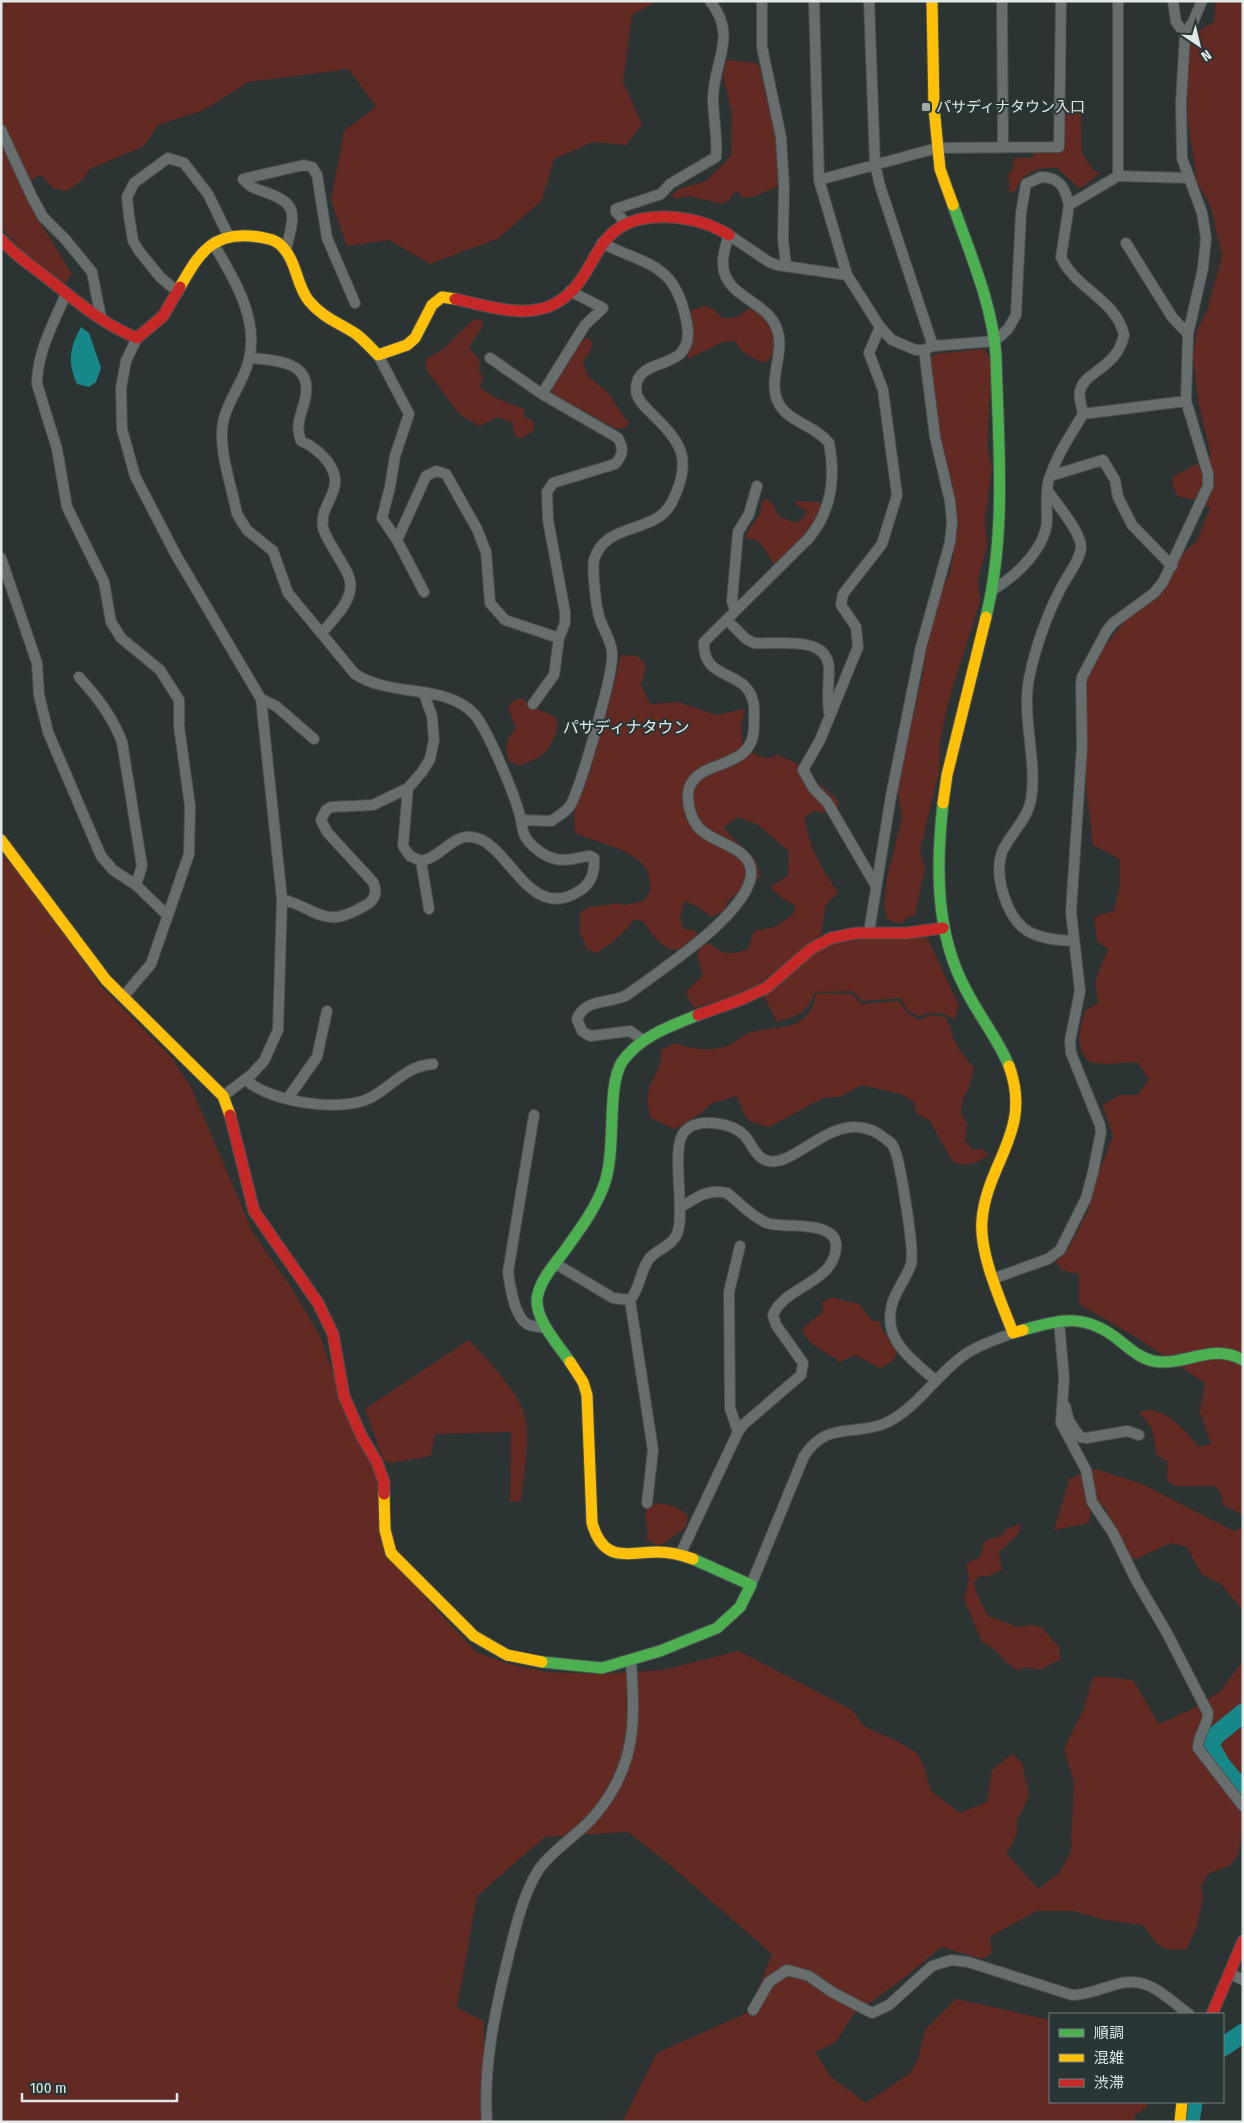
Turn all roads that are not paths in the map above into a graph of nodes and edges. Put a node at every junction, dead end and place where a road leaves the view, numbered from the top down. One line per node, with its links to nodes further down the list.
1 (710, 1): 20 (street)
2 (762, 1): 28 (street)
3 (814, 1): 18 (street)
4 (869, 1): 15 (street)
5 (932, 1): 14 (street)
6 (1002, 1): 13 (street)
7 (1061, 1): 13 (street)
8 (1118, 1): 16 (street)
9 (1173, 1): 11 (street)
10 (1202, 1): 11 (street)
11 (1185, 34): 17 (street)
12 (1, 130): 34 (street)
13 (1003, 146): 14 (street)
14 (937, 148): 15 (street); 38 (street)
15 (875, 164): 18 (street); 39 (street)
16 (1118, 176): 17 (street); 19 (street)
17 (1188, 178): 36 (street)
18 (819, 180): 29 (street)
19 (1069, 205): 38 (street); 45 (street)
20 (626, 223): 21 (street); 25 (street)
21 (729, 235): 28 (street); 54 (street)
22 (229, 237): 24 (street); 27 (street); 31 (street)
23 (1, 239): 32 (street)
24 (213, 242): 31 (street); 41 (street)
25 (602, 243): 30 (street); 65 (street)
26 (1126, 243): 36 (street)
27 (286, 250): 33 (street); 40 (street)
28 (786, 265): 29 (street)
29 (847, 275): 35 (street)
30 (570, 291): 40 (street); 43 (street)
31 (178, 292): 37 (street)
32 (66, 294): 34 (street); 72 (street)
33 (355, 303)
34 (101, 318): 37 (street)
35 (880, 327): 39 (street); 62 (street)
36 (1188, 334): 44 (street)
37 (137, 338): 60 (street)
38 (996, 341): 39 (street); 52 (street)
39 (929, 348): 69 (street)
40 (378, 355): 49 (street)
41 (252, 358): 56 (street); 56 (street)
42 (490, 358): 43 (street)
43 (542, 394): 57 (street)
44 (1186, 401): 45 (street); 51 (street)
45 (1084, 414): 46 (street)
46 (1050, 476): 48 (street); 51 (street)
47 (756, 486): 54 (street)
48 (1047, 490): 52 (street); 75 (street)
49 (397, 540): 53 (street); 57 (street)
50 (1, 558): 68 (street)
51 (1172, 566): 75 (street)
52 (994, 589): 73 (street)
53 (424, 592)
54 (735, 610): 55 (street)
55 (727, 620): 62 (street); 78 (street)
56 (320, 633): 59 (street)
57 (559, 638): 61 (street)
58 (79, 677): 68 (street)
59 (424, 694): 64 (street); 65 (street)
60 (261, 699): 63 (street); 70 (street)
61 (533, 704)
62 (830, 716): 69 (street)
63 (314, 740)
64 (408, 788): 67 (street); 70 (street)
65 (521, 820): 67 (street)
66 (1, 840): 76 (street)
67 (422, 861): 71 (street)
68 (136, 886): 72 (street)
69 (876, 886): 74 (street)
70 (282, 899): 80 (street)
71 (429, 909)
72 (167, 914): 76 (street)
73 (943, 928): 74 (street); 87 (street)
74 (869, 932): 78 (street)
75 (1074, 941): 87 (street)
76 (123, 996): 81 (street)
77 (327, 1011): 82 (street)
78 (643, 1040): 86 (street)
79 (432, 1064): 82 (street)
80 (246, 1080): 81 (street); 82 (street)
81 (223, 1096): 100 (street)
82 (288, 1098)
83 (534, 1115): 90 (street)
84 (680, 1207): 88 (street); 93 (street); 95 (street)
85 (740, 1246): 95 (street)
86 (556, 1264): 88 (street); 90 (street)
87 (995, 1278): 91 (street)
88 (630, 1300): 97 (street)
89 (1058, 1321): 91 (street); 92 (street); 94 (street)
90 (547, 1328): 98 (street)
91 (1013, 1333): 93 (street)
92 (1243, 1360)
93 (936, 1381): 99 (street)
94 (1064, 1400): 96 (street); 101 (street)
95 (738, 1432): 98 (street)
96 (1140, 1435)
97 (647, 1503)
98 (680, 1555): 99 (street)
99 (750, 1585): 100 (street)
100 (631, 1660): 109 (street)
101 (1243, 1806)
102 (1243, 1941): 103 (street)
103 (1229, 1973): 104 (street); 107 (street)
104 (1243, 1980)
105 (753, 2010): 106 (street)
106 (1188, 2013)
107 (1212, 2013)
108 (1182, 2103): 110 (street)
109 (486, 2122)
110 (1180, 2122)

